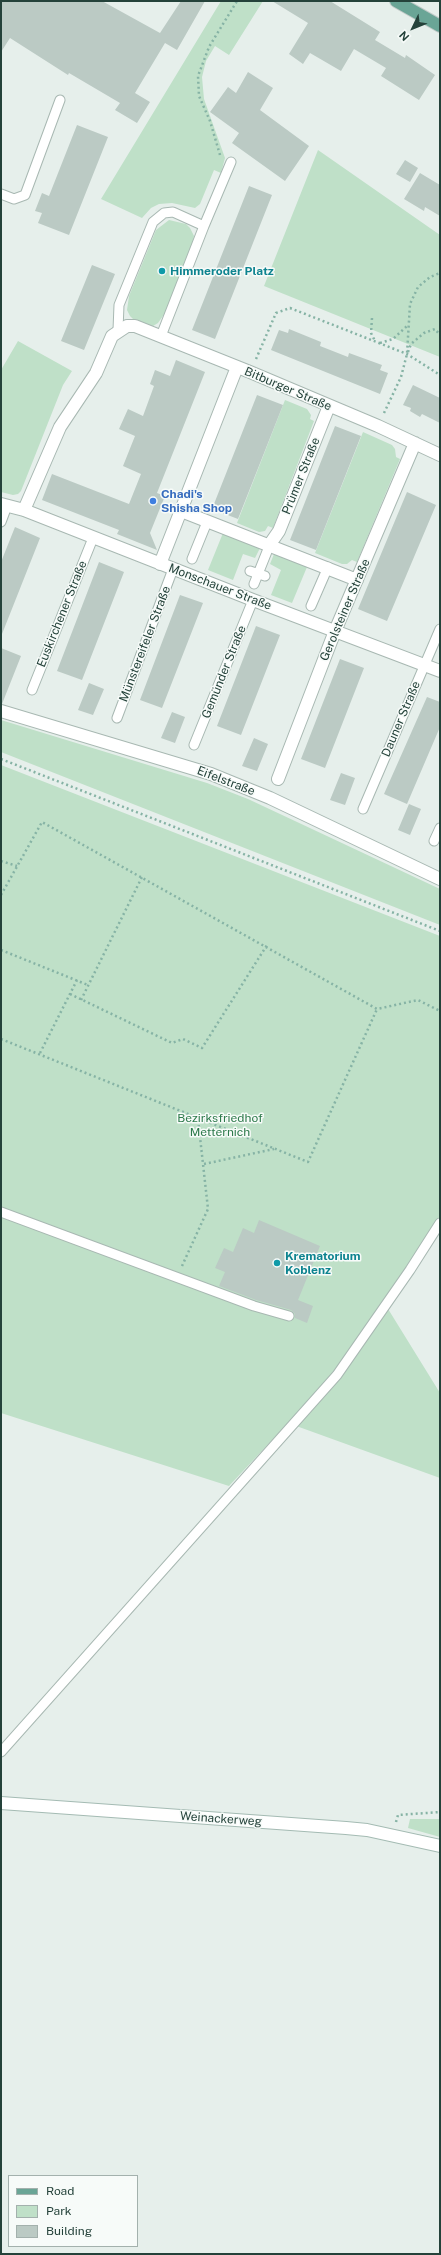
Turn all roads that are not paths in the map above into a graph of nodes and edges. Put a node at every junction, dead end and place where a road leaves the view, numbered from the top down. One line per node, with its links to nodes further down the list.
1 (396, 1): 2 (main road)
2 (440, 26)
3 (60, 100): 5 (lane)
4 (231, 162): 6 (lane)
5 (1, 194)
6 (204, 226): 7 (lane); 8 (lane)
7 (118, 330): 8 (street, Bitburger Straße); 14 (street)
8 (161, 336): 9 (street, Bitburger Straße)
9 (237, 367): 10 (street, Bitburger Straße); 15 (street)
10 (329, 406): 11 (street, Bitburger Straße); 19 (street, Prümer Straße)
11 (415, 443): 12 (street, Bitburger Straße); 24 (street, Gerolsteiner Straße)
12 (440, 455)
13 (4, 505): 14 (street, Monschauer Straße); 16 (lane)
14 (24, 510): 18 (street, Monschauer Straße)
15 (181, 511): 17 (street); 21 (street)
16 (1, 522)
17 (207, 522): 19 (street); 20 (lane)
18 (92, 538): 21 (street, Monschauer Straße); 32 (lane, Euskirchener Straße)
19 (270, 544): 22 (street); 25 (lane)
20 (192, 559)
21 (160, 564): 23 (street, Monschauer Straße)
22 (328, 567): 24 (street); 27 (lane)
23 (173, 569): 26 (street, Monschauer Straße); 34 (lane, Münstereifeler Straße)
24 (357, 580): 29 (street, Gerolsteiner Straße)
25 (254, 584)
26 (253, 600): 29 (street, Monschauer Straße); 35 (lane, Gemünder Straße)
27 (311, 606)
28 (440, 629): 30 (lane, Dauner Straße)
29 (335, 631): 30 (street, Monschauer Straße); 36 (street, Gerolsteiner Straße)
30 (425, 663): 31 (street, Monschauer Straße); 37 (lane, Dauner Straße)
31 (440, 671)
32 (32, 690)
33 (1, 711): 40 (street, Eifelstraße)
34 (117, 718)
35 (194, 745)
36 (278, 779)
37 (363, 809)
38 (440, 828): 39 (lane)
39 (434, 841)
40 (440, 879)
41 (1, 1212): 43 (lane)
42 (440, 1223): 44 (lane)
43 (289, 1316)
44 (1, 1752)
45 (1, 1804): 46 (street, Weinackerweg)
46 (440, 1846)

